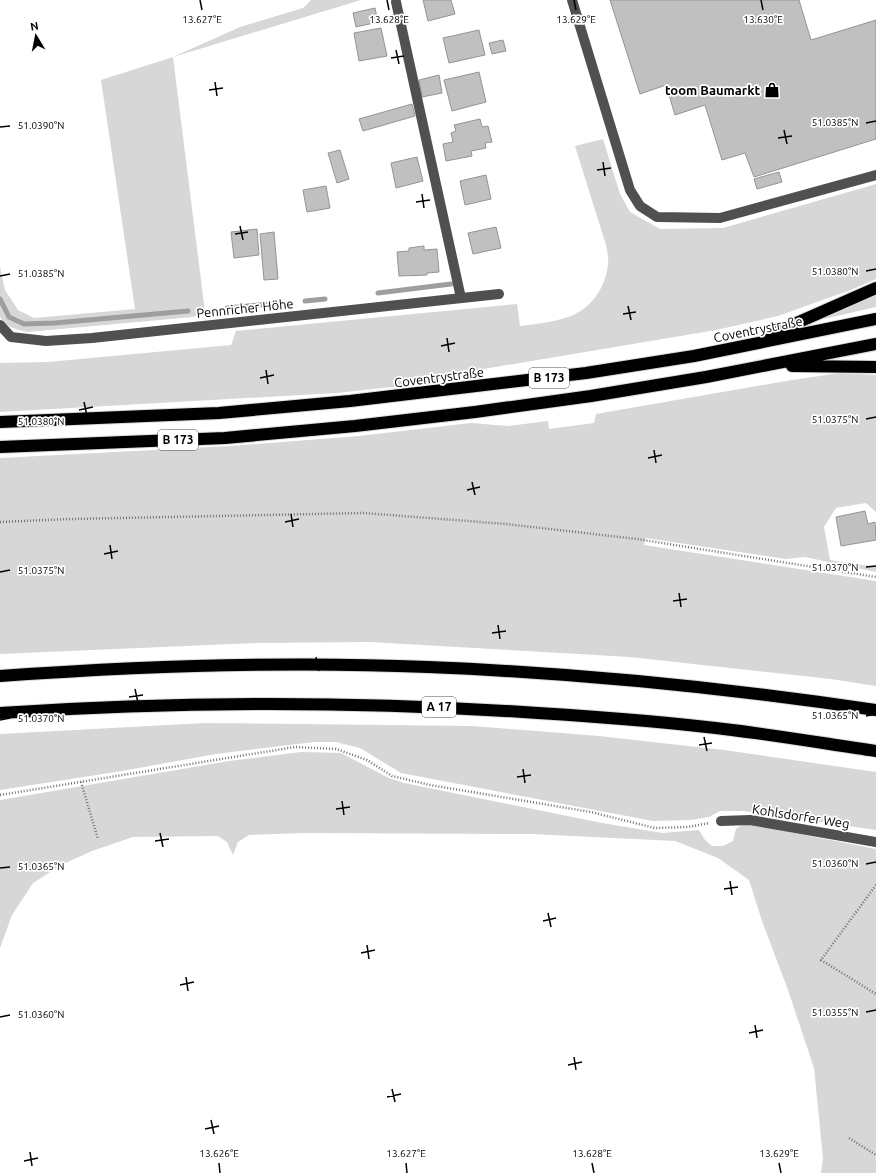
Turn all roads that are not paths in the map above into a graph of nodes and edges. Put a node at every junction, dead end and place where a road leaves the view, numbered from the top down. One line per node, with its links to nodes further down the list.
1 (572, 0): 3 (street)
2 (396, 2): 6 (street)
3 (876, 175)
4 (876, 288): 10 (highway)
5 (499, 294): 6 (street, Pennricher Höhe)
6 (461, 298): 8 (street, Pennricher Höhe)
7 (876, 319): 10 (highway, Coventrystraße / B 173)
8 (0, 325)
9 (876, 344): 11 (highway, B 173)
10 (746, 346): 13 (highway, Coventrystraße / B 173)
11 (767, 366): 12 (highway); 14 (highway, B 173)
12 (876, 367)
13 (0, 422)
14 (0, 447)
15 (0, 676): 16 (highway)
16 (876, 710)
17 (0, 713): 18 (highway, A 17)
18 (876, 751)
19 (721, 821): 20 (street, Kohlsdorfer Weg)
20 (876, 842)

